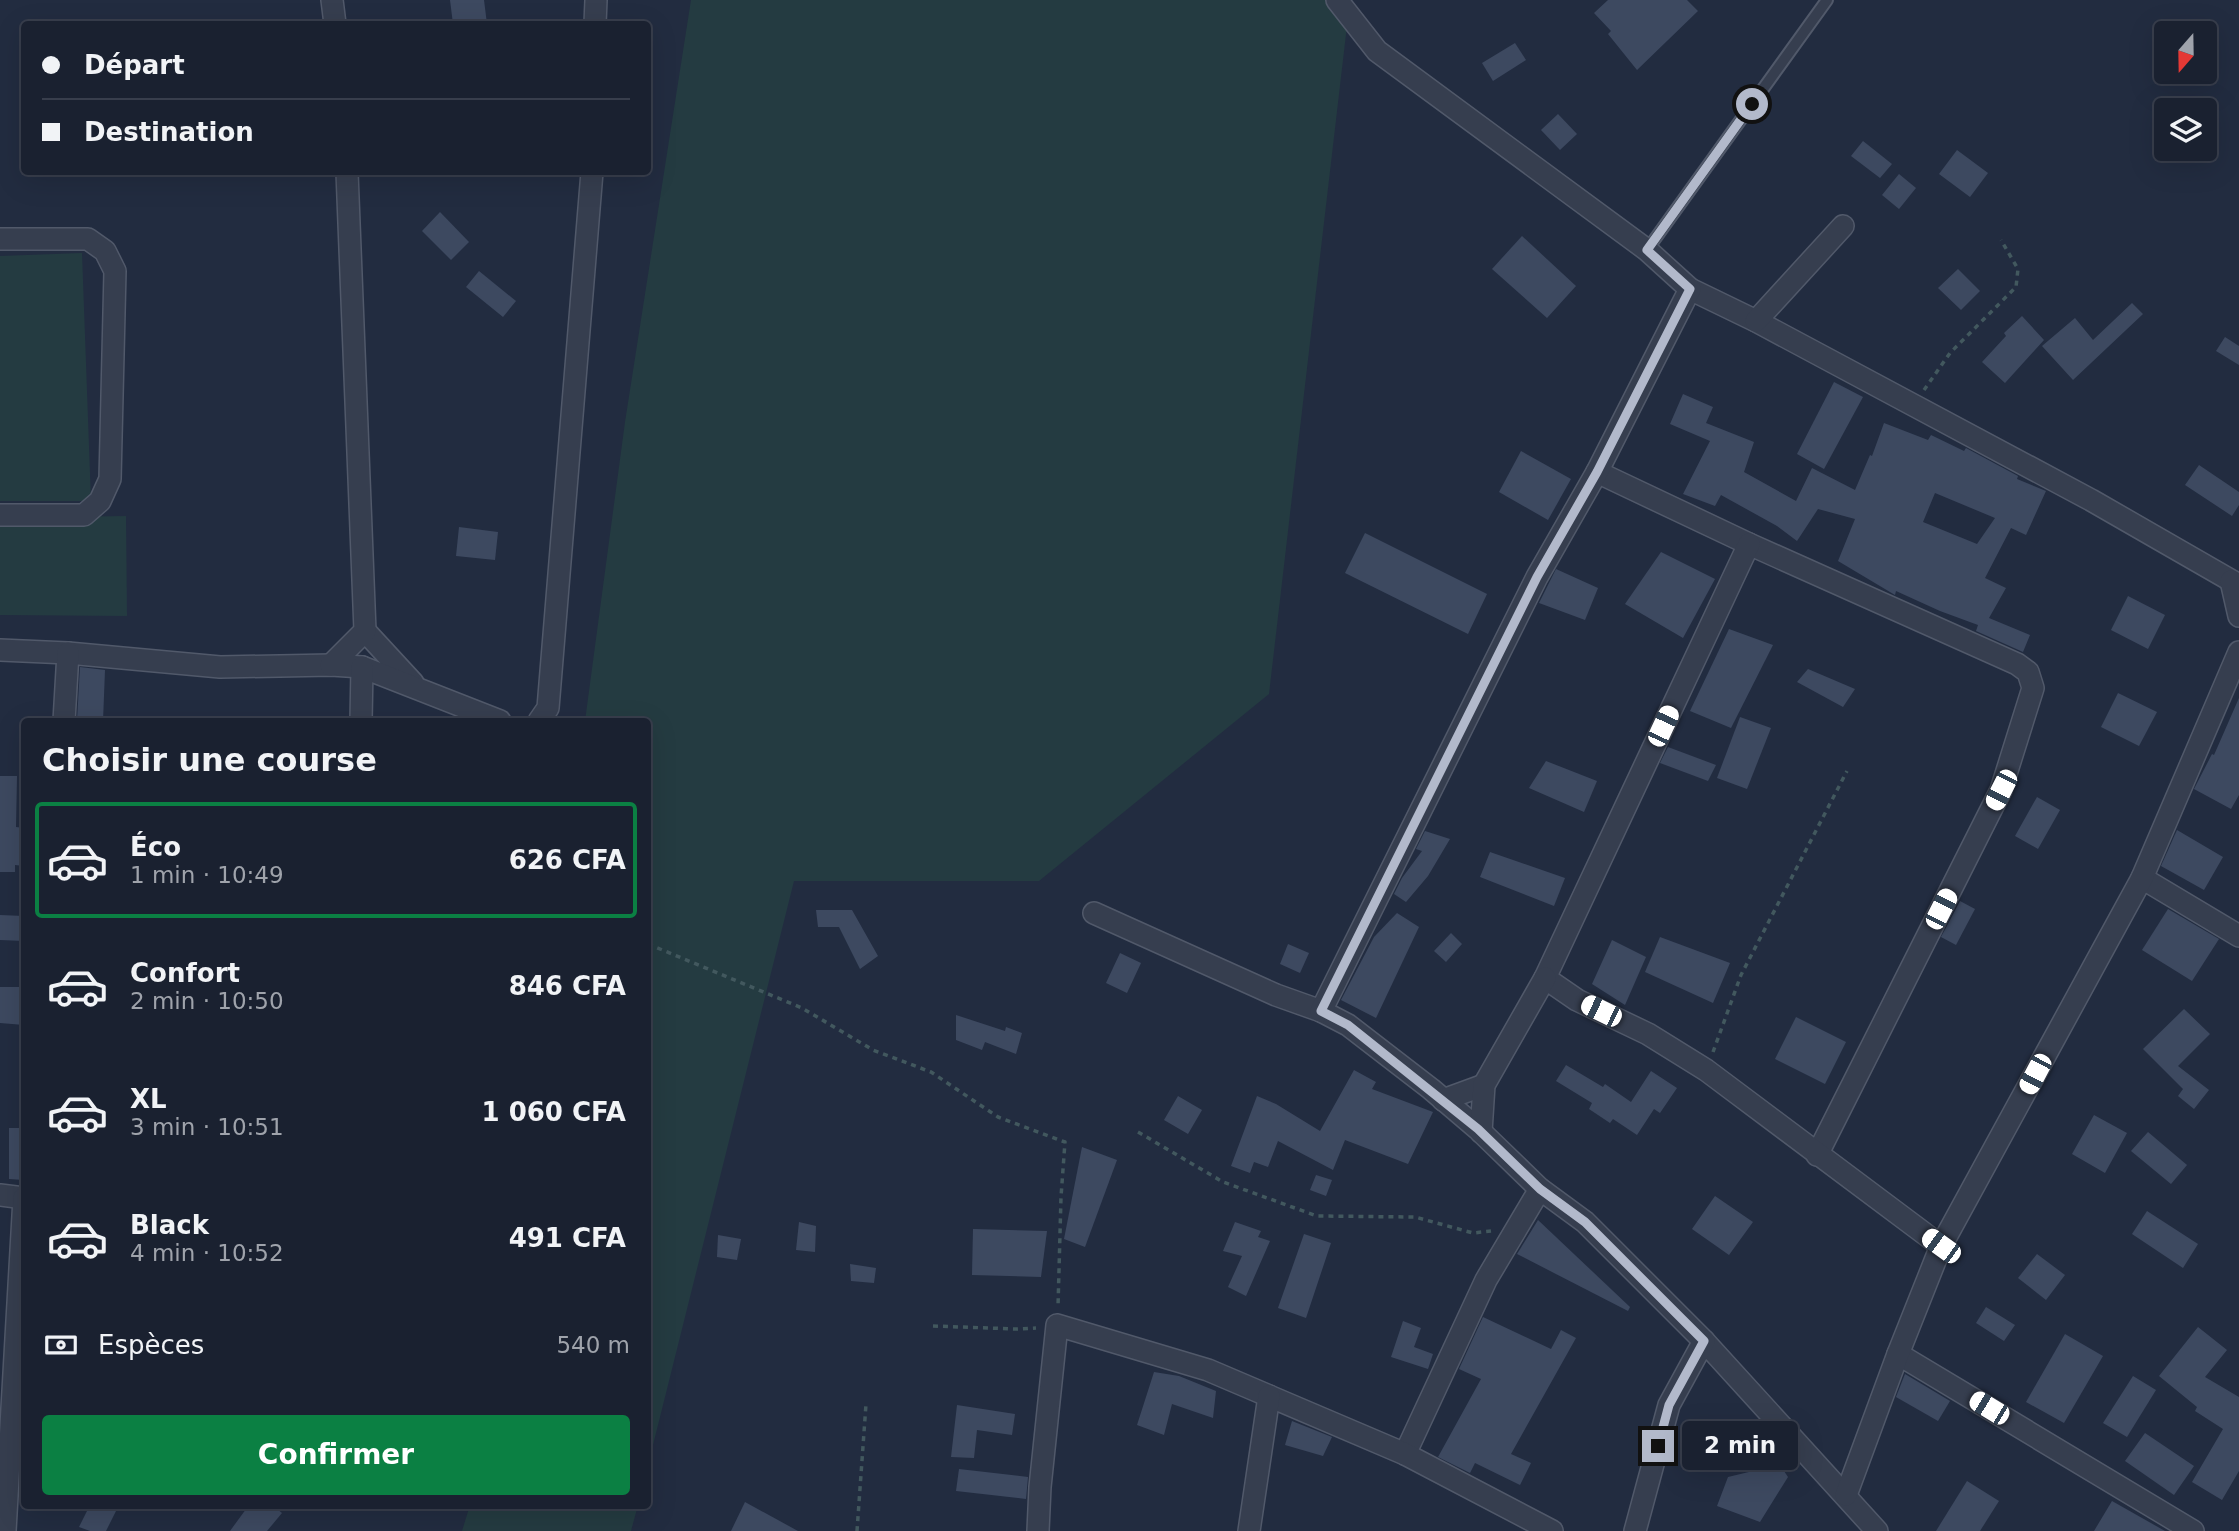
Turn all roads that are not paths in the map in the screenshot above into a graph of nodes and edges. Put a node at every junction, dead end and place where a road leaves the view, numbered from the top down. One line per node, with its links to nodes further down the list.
1 (332, 0): 5 (street)
2 (596, 0): 6 (street)
3 (1337, 0): 11 (street)
4 (1827, 0): 11 (lane)
5 (335, 21)
6 (595, 21)
7 (347, 175): 19 (street)
8 (592, 175): 29 (street)
9 (1843, 226): 13 (street)
10 (0, 239): 15 (street)
11 (1647, 250): 12 (street)
12 (1690, 289): 13 (street); 14 (street)
13 (1756, 321): 17 (street)
14 (1597, 472): 16 (street); 34 (street)
15 (0, 514)
16 (1749, 544): 33 (street); 38 (street)
17 (2235, 583): 18 (street)
18 (2239, 616)
19 (365, 631): 23 (street); 25 (street)
20 (0, 650): 22 (street)
21 (2239, 652): 30 (street)
22 (68, 653): 23 (street); 26 (street)
23 (331, 665): 24 (street)
24 (362, 667): 25 (street); 27 (street)
25 (418, 688): 28 (street)
26 (64, 718)
27 (362, 718)
28 (493, 718)
29 (541, 718)
30 (2142, 878): 32 (street); 42 (street)
31 (1094, 913): 34 (street)
32 (2239, 936)
33 (1545, 978): 35 (street); 38 (street)
34 (1321, 1011): 36 (street)
35 (1485, 1085): 36 (street); 37 (street)
36 (1443, 1100): 37 (street)
37 (1481, 1132): 39 (street)
38 (1817, 1155): 42 (street)
39 (1540, 1189): 44 (street); 48 (street)
40 (0, 1195): 41 (street)
41 (21, 1198)
42 (1941, 1246): 45 (street)
43 (21, 1317): 46 (street)
44 (1704, 1341): 49 (street); 54 (street)
45 (1898, 1354): 49 (street); 56 (street)
46 (19, 1396): 50 (street)
47 (1269, 1396): 48 (street); 51 (street); 52 (street)
48 (1405, 1454): 53 (street)
49 (1846, 1495): 55 (street)
50 (5, 1531)
51 (1038, 1531)
52 (1249, 1531)
53 (1552, 1531)
54 (1635, 1531)
55 (1877, 1531)
56 (2193, 1531)

